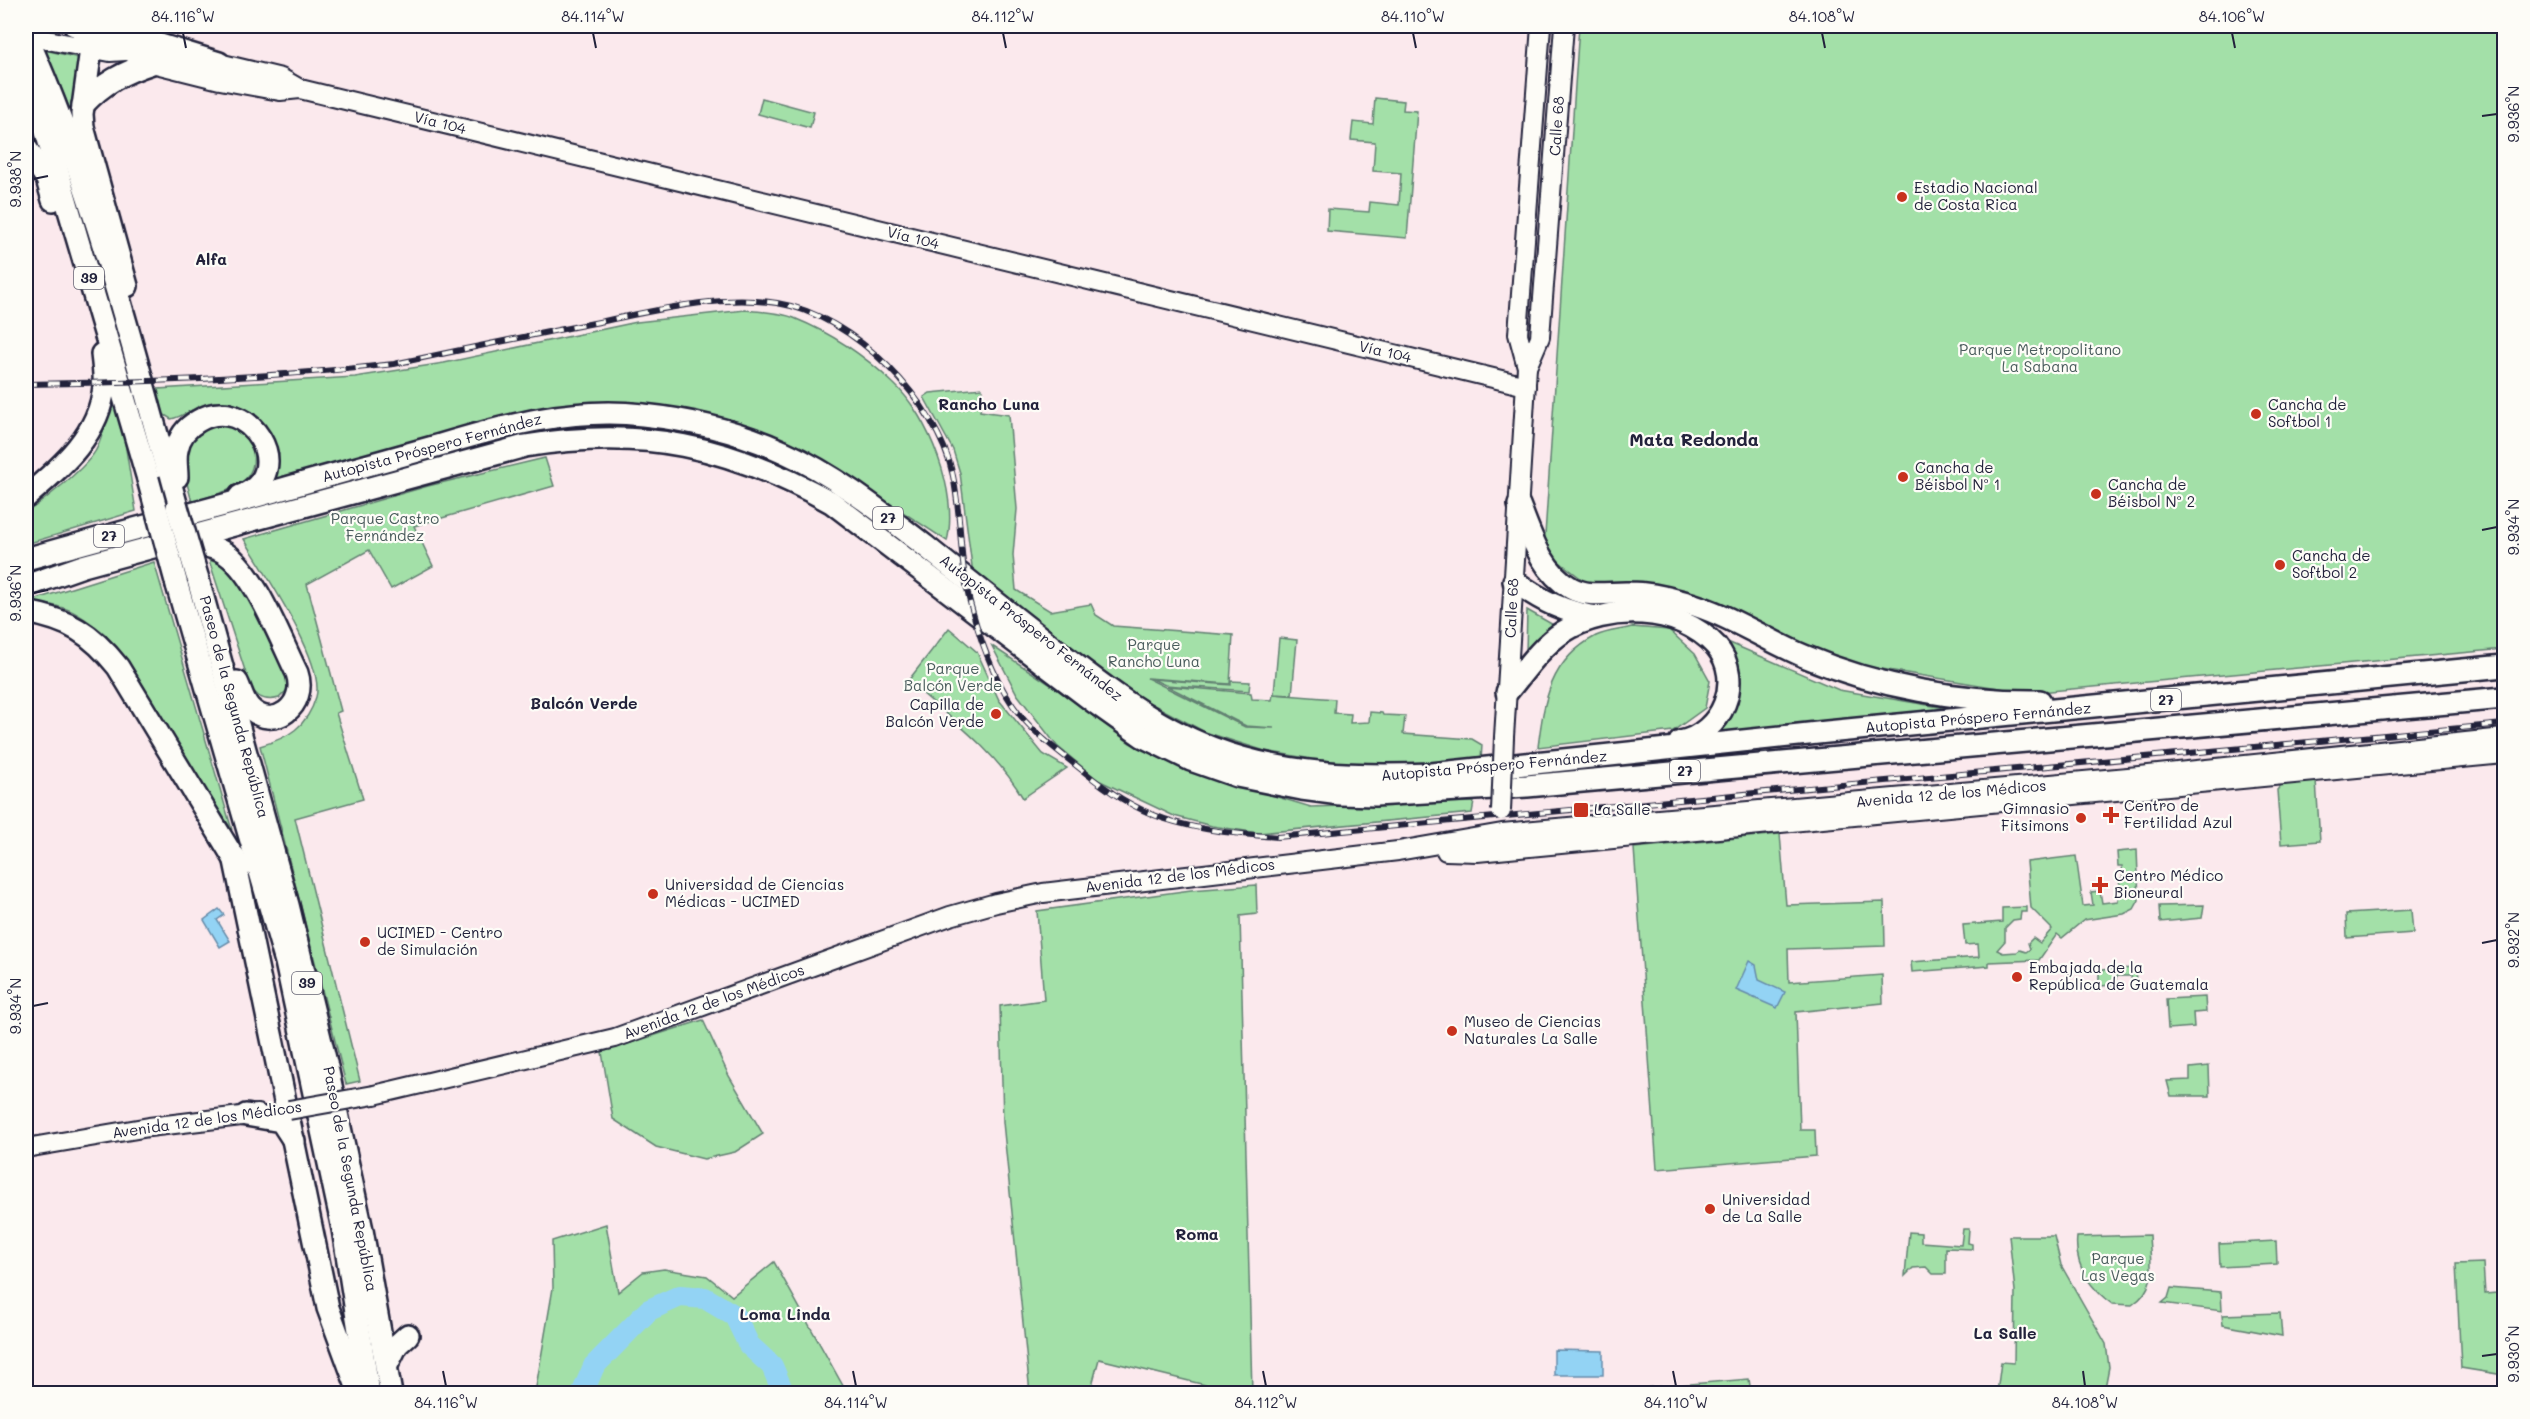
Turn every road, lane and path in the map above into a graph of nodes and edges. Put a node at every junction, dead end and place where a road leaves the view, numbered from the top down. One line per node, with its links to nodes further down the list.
1 (104, 26): 9 (highway)
2 (1541, 26): 17 (main road, Calle 68)
3 (1564, 26): 17 (main road, Calle 68)
4 (78, 27): 6 (highway); 7 (main road, Vía 104)
5 (28, 36): 6 (main road, Vía 104); 15 (highway, Paseo de la Segunda República / 39)
6 (91, 49): 7 (main road, Vía 104); 12 (highway)
7 (127, 52): 8 (main road, Vía 104); 9 (main road, Vía 104)
8 (152, 63): 11 (main road, Vía 104); 12 (highway)
9 (219, 63): 11 (main road, Vía 104)
10 (26, 78): 14 (highway, Paseo de la Segunda República / 39)
11 (300, 89): 18 (main road, Vía 104)
12 (83, 105): 15 (highway)
13 (26, 148): 16 (highway)
14 (96, 302): 16 (highway); 41 (highway, Paseo de la Segunda República / 39, bridge)
15 (136, 357): 21 (highway, Paseo de la Segunda República / 39)
16 (103, 364): 19 (highway)
17 (1527, 367): 18 (main road, Calle 68)
18 (1526, 386): 20 (main road, Calle 68)
19 (26, 498)
20 (1519, 505): 25 (main road, Calle 68); 33 (highway)
21 (182, 509): 21 (highway); 23 (highway, Autopista Próspero Fernández / 27); 24 (highway, Paseo de la Segunda República / 39, bridge); 37 (highway, Autopista Próspero Fernández / 27)
22 (176, 541): 24 (highway); 26 (highway, Autopista Próspero Fernández / 27); 34 (highway, Autopista Próspero Fernández / 27)
23 (26, 559)
24 (198, 577): 47 (highway, Paseo de la Segunda República / 39)
25 (1514, 581): 28 (highway); 31 (main road, Calle 68)
26 (26, 586)
27 (26, 612): 40 (highway)
28 (1599, 618): 31 (highway); 37 (highway)
29 (2505, 666): 33 (highway, Autopista Próspero Fernández / 27)
30 (2505, 676): 34 (highway)
31 (1507, 692): 38 (main road, Calle 68, bridge)
32 (2505, 698): 34 (highway, Autopista Próspero Fernández / 27)
33 (2182, 699): 37 (highway, Autopista Próspero Fernández / 27)
34 (2473, 701)
35 (2505, 738): 38 (main road, Avenida 12 de los Médicos)
36 (2505, 754): 38 (main road, Avenida 12 de los Médicos)
37 (1603, 757)
38 (1502, 841): 39 (main road, Avenida 12 de los Médicos); 39 (main road, Avenida 12 de los Médicos)
39 (1398, 851): 42 (main road, Avenida 12 de los Médicos, bridge)
40 (234, 856): 41 (highway); 42 (highway)
41 (286, 962): 49 (highway, Paseo de la Segunda República / 39)
42 (289, 1110): 43 (main road, Avenida 12 de los Médicos); 44 (highway)
43 (246, 1115): 44 (highway); 45 (main road, Avenida 12 de los Médicos)
44 (296, 1145): 48 (highway)
45 (26, 1148)
46 (408, 1335): 47 (highway)
47 (386, 1367): 50 (highway, Paseo de la Segunda República / 39)
48 (359, 1394)
49 (369, 1394)
50 (391, 1394)

